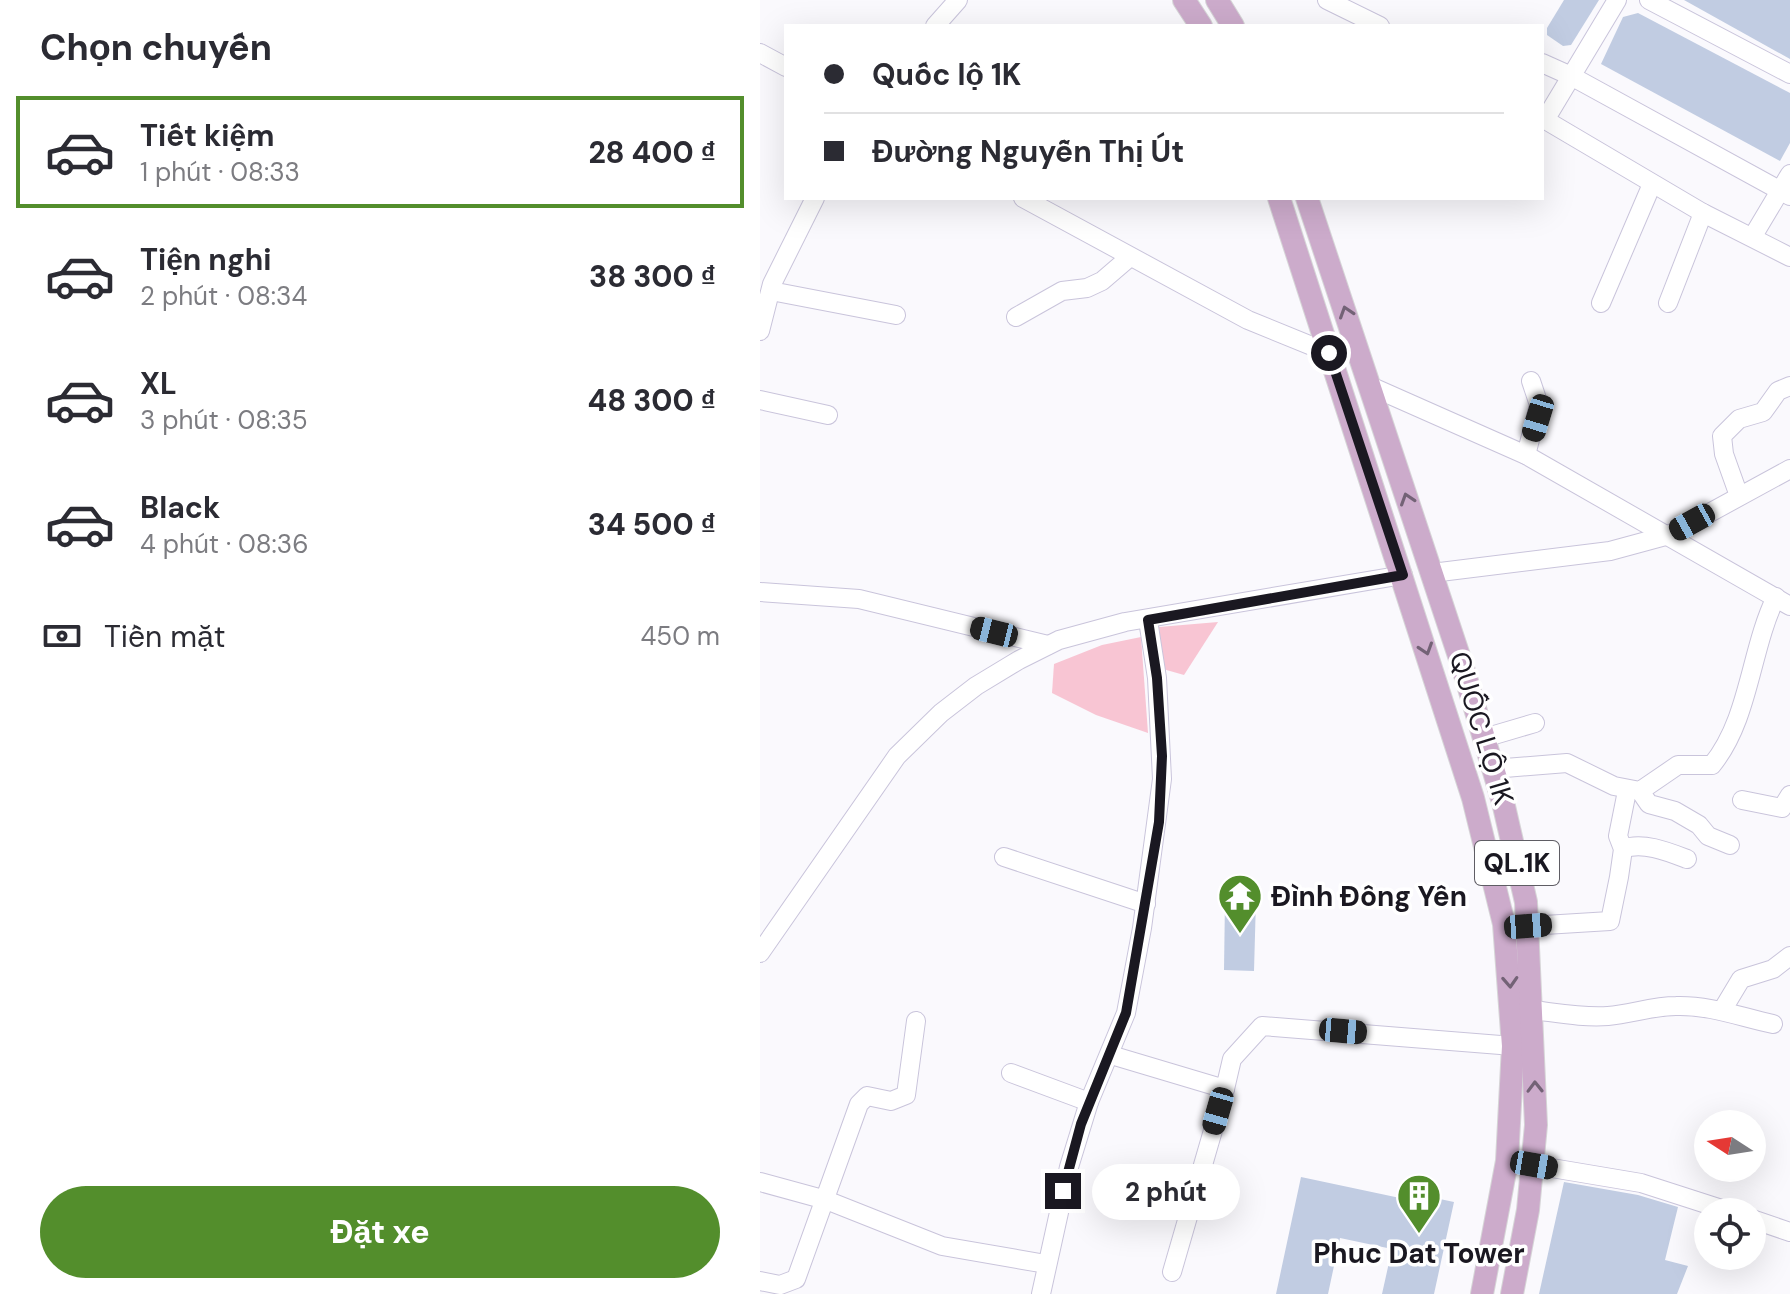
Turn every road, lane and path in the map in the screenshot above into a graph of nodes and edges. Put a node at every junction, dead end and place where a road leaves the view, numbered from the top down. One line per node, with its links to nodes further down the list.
1 (958, 0): 7 (street)
2 (1184, 0): 8 (main road)
3 (1327, 0): 10 (street)
4 (1617, 0): 15 (street)
5 (1649, 0): 14 (street)
6 (1225, 8): 9 (street)
7 (937, 24)
8 (1200, 24)
9 (1202, 24)
10 (1376, 24)
11 (760, 53): 13 (street)
12 (1544, 64): 15 (street)
13 (784, 66)
14 (1790, 74)
15 (1571, 76): 16 (street); 18 (street)
16 (1544, 119): 17 (street)
17 (1652, 184): 23 (street); 28 (street)
18 (1787, 187): 24 (street)
19 (814, 200): 27 (street)
20 (1027, 200): 25 (street)
21 (1280, 200): 33 (main road, QUỐC LỘ 1K / QL.1K)
22 (1308, 200): 35 (main road, QUỐC LỘ 1K, one-way to 22)
23 (1703, 213): 24 (street); 29 (street)
24 (1753, 236): 26 (street)
25 (1130, 257): 31 (street); 33 (street)
26 (1790, 257)
27 (771, 291): 30 (street); 32 (street)
28 (1601, 303)
29 (1668, 303)
30 (896, 315)
31 (1016, 317)
32 (760, 331)
33 (1329, 353): 44 (main road, QUỐC LỘ 1K / QL.1K)
34 (1531, 381): 39 (street)
35 (1370, 386): 39 (street); 43 (main road, QUỐC LỘ 1K, one-way to 35)
36 (1790, 386): 41 (street)
37 (760, 400): 38 (street)
38 (828, 415)
39 (1526, 455): 42 (street)
40 (1790, 469): 41 (street)
41 (1739, 496): 42 (street)
42 (1669, 535): 43 (street); 46 (street)
43 (1432, 573): 50 (main road, QUỐC LỘ 1K / QL.1K)
44 (1403, 575): 47 (street); 67 (main road, QUỐC LỘ 1K / QL.1K, one-way to 67)
45 (760, 592): 48 (street)
46 (1783, 601): 52 (street)
47 (1148, 620): 48 (street); 59 (street)
48 (1048, 645): 61 (street)
49 (1535, 723): 50 (street)
50 (1484, 738): 51 (main road, QUỐC LỘ 1K / QL.1K)
51 (1493, 769): 52 (street); 60 (main road, QUỐC LỘ 1K / QL.1K)
52 (1634, 791): 55 (street); 56 (street)
53 (1790, 795): 54 (street)
54 (1742, 800)
55 (1730, 845)
56 (1623, 849): 58 (street); 60 (street)
57 (1004, 857): 59 (street)
58 (1687, 859)
59 (1146, 904): 68 (street)
60 (1528, 926): 64 (main road, QUỐC LỘ 1K / QL.1K)
61 (760, 953)
62 (1790, 956): 63 (street)
63 (1723, 1009): 64 (street); 66 (street)
64 (1533, 1010): 73 (main road, QUỐC LỘ 1K / QL.1K, one-way to 64)
65 (916, 1021): 75 (street)
66 (1773, 1024)
67 (1513, 1046): 70 (street); 72 (main road, QUỐC LỘ 1K / QL.1K)
68 (1111, 1055): 70 (street); 71 (street)
69 (1011, 1073): 71 (street)
70 (1225, 1089): 80 (street)
71 (1089, 1102): 79 (street)
72 (1507, 1161): 73 (main road); 83 (main road, QUỐC LỘ 1K / QL.1K)
73 (1534, 1165): 76 (street); 84 (main road, QUỐC LỘ 1K / QL.1K)
74 (760, 1182): 75 (street)
75 (826, 1200): 79 (street); 81 (street)
76 (1694, 1200)
77 (1766, 1224): 78 (street)
78 (1790, 1232)
79 (1046, 1264): 82 (street)
80 (1172, 1272)
81 (764, 1286)
82 (1041, 1294)
83 (1482, 1294)
84 (1512, 1294)

